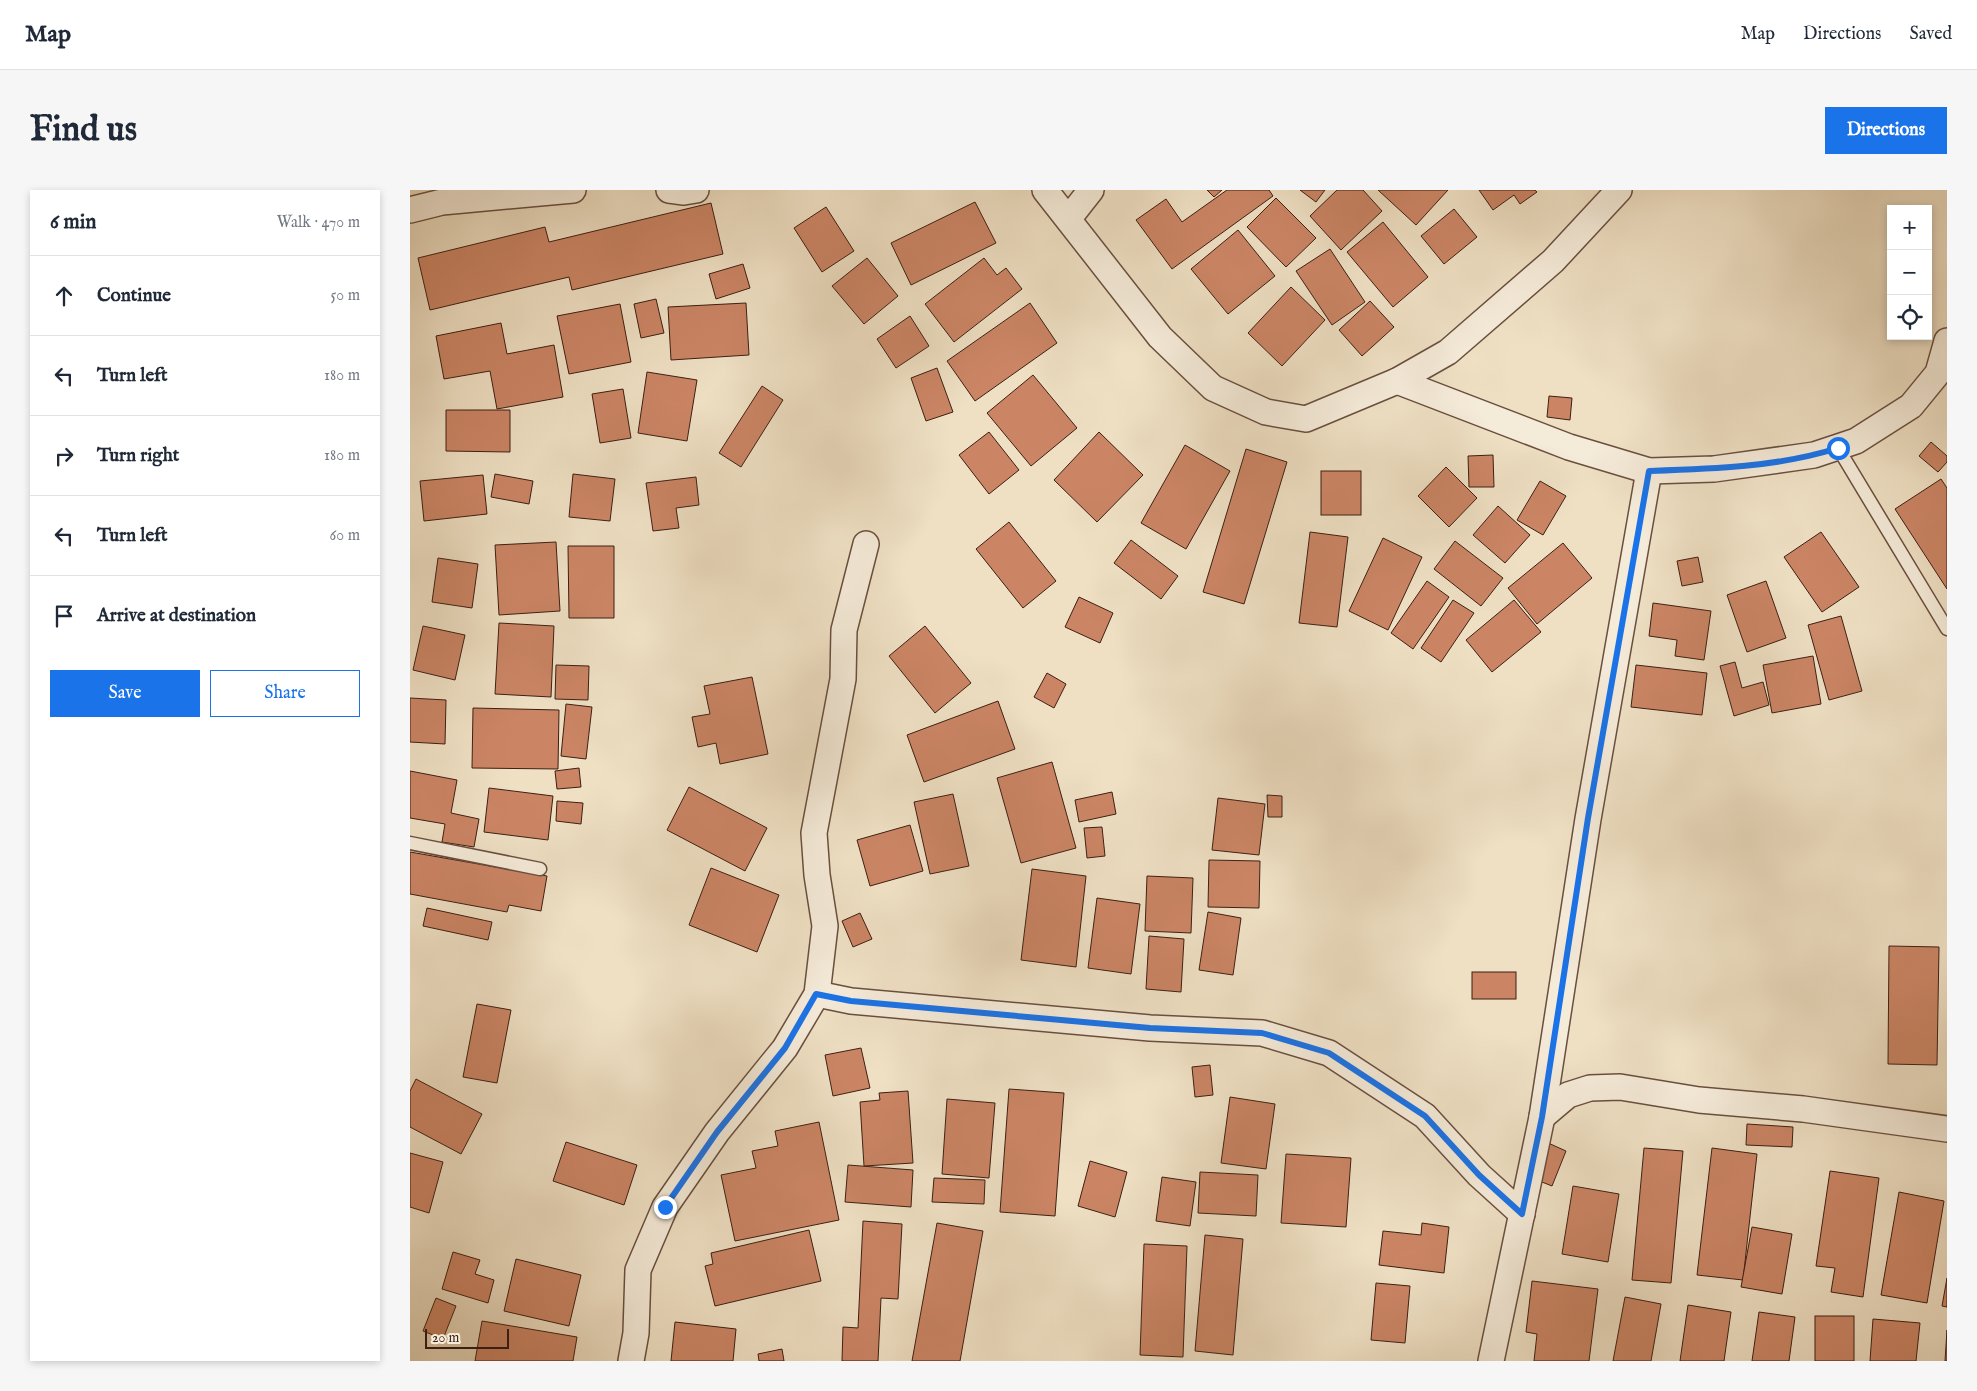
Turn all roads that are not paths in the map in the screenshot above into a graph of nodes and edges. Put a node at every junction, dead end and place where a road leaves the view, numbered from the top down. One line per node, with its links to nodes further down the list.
1 (573, 190): 7 (street)
2 (669, 190): 3 (street)
3 (696, 190)
4 (1045, 190): 8 (street)
5 (1091, 190): 8 (street)
6 (1619, 190): 11 (street)
7 (410, 210)
8 (1069, 218): 11 (street)
9 (1947, 341): 10 (street)
10 (1943, 373): 12 (street)
11 (1396, 381): 13 (street)
12 (1838, 448): 13 (street); 15 (lane)
13 (1649, 471): 19 (street)
14 (866, 544): 18 (street)
15 (1947, 629)
16 (410, 843): 17 (lane)
17 (540, 869)
18 (816, 994): 21 (street); 22 (street)
19 (1542, 1117): 20 (street); 21 (street)
20 (1947, 1129)
21 (1522, 1214): 23 (street)
22 (631, 1361)
23 (1492, 1361)

